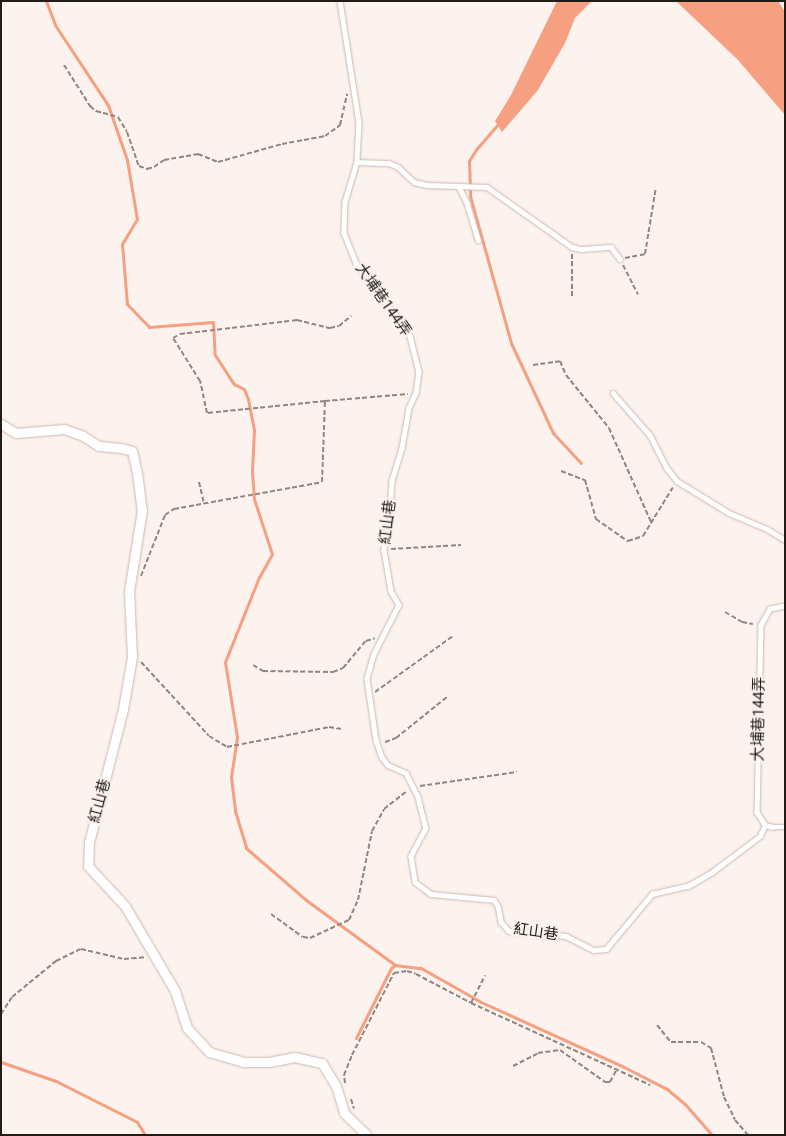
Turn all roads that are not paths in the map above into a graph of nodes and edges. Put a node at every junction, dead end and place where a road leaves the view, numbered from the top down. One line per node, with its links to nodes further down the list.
1 (340, 1): 2 (lane, 大埔巷144弄)
2 (357, 162): 3 (lane); 7 (lane, 大埔巷144弄)
3 (459, 187): 4 (lane); 5 (lane)
4 (478, 240)
5 (620, 259)
6 (613, 392): 9 (lane)
7 (416, 393): 11 (lane, 紅山巷)
8 (1, 424): 13 (street, 紅山巷)
9 (785, 540)
10 (785, 606): 11 (lane, 大埔巷144弄)
11 (765, 825): 12 (lane)
12 (785, 827)
13 (367, 1135)

